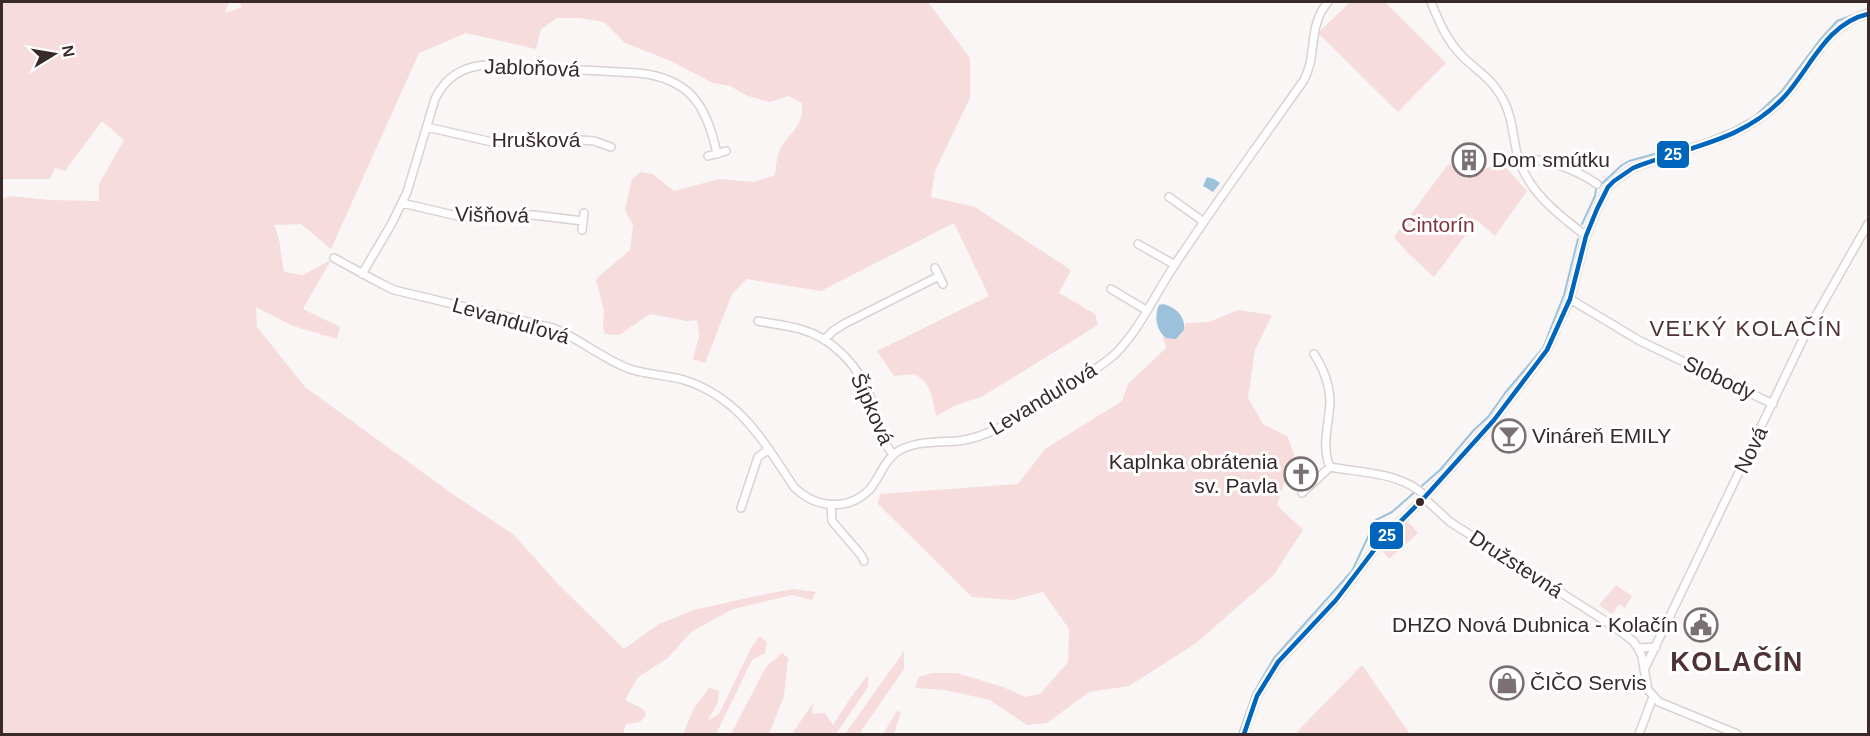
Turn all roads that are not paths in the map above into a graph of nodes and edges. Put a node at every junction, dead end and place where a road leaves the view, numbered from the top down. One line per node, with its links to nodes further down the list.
1 (1328, 2): 15 (street, Levanduľová)
2 (1431, 2): 9 (street)
3 (1869, 14): 18 (street)
4 (427, 127): 5 (street, Hrušková); 7 (street, Jabloňová); 12 (street, Jabloňová)
5 (611, 147)
6 (726, 151): 7 (street)
7 (717, 154): 8 (street)
8 (708, 156)
9 (1518, 158): 10 (street); 18 (street)
10 (1597, 184)
11 (1169, 197): 15 (street)
12 (402, 203): 14 (street, Višňová); 23 (street, Jabloňová)
13 (584, 213): 14 (street)
14 (583, 222): 17 (street)
15 (1204, 222): 21 (street, Levanduľová)
16 (1869, 224): 32 (street, Nová)
17 (582, 230)
18 (1586, 236): 27 (street)
19 (1138, 243): 21 (street)
20 (334, 258): 23 (street, Levanduľová)
21 (1175, 265): 28 (street, Levanduľová)
22 (935, 268): 24 (street)
23 (362, 274): 33 (street, Levanduľová)
24 (939, 276): 25 (street); 30 (street)
25 (943, 284)
26 (1111, 289): 28 (street)
27 (1570, 299): 32 (street, Slobody); 37 (street)
28 (1146, 310): 34 (street, Levanduľová)
29 (758, 321): 30 (street, Šípková)
30 (824, 340): 34 (street, Šípková)
31 (1314, 354): 35 (street)
32 (1773, 404): 41 (street, Nová)
33 (769, 449): 38 (street, Levanduľová); 39 (street)
34 (893, 454): 38 (street)
35 (1330, 467): 36 (street); 37 (street, Družstevná)
36 (1302, 493)
37 (1422, 493): 42 (street, Družstevná); 45 (street)
38 (831, 506): 40 (street)
39 (741, 508)
40 (864, 561)
41 (1656, 647): 42 (street); 43 (street, Nová)
42 (1638, 648): 43 (street)
43 (1644, 670): 44 (street)
44 (1653, 697): 46 (street); 47 (street)
45 (1244, 735)
46 (1639, 735)
47 (1737, 735)

